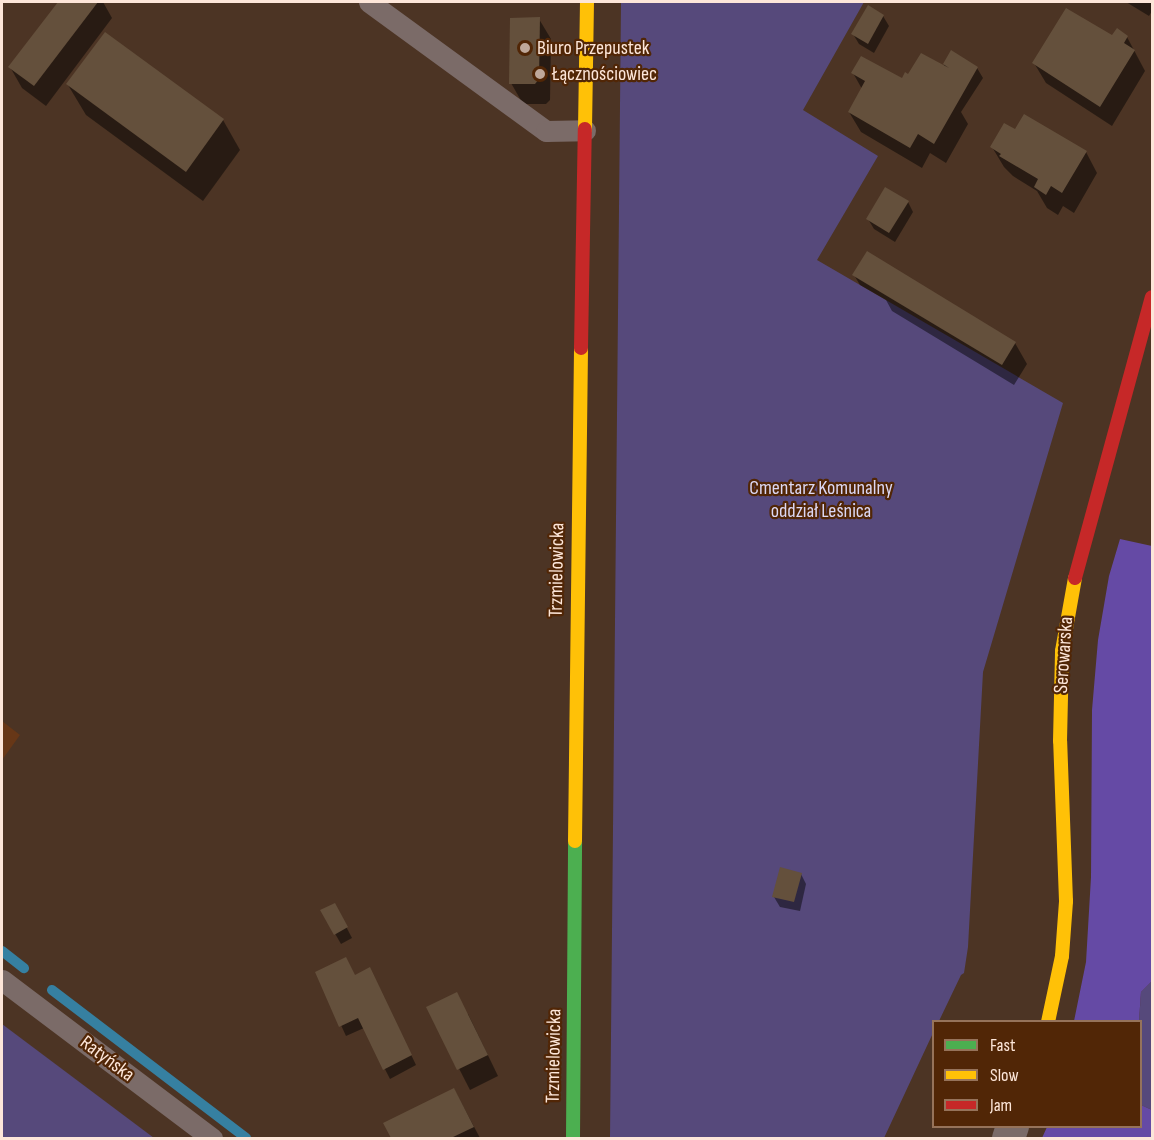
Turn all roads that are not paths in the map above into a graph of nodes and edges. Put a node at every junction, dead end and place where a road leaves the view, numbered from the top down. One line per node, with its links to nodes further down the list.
1 (369, 2): 3 (lane)
2 (587, 2): 3 (street, Trzmielowicka)
3 (585, 130): 8 (street, Trzmielowicka)
4 (1152, 297): 6 (street, Serowarska)
5 (2, 980): 7 (lane, Ratyńska)
6 (1048, 1020)
7 (212, 1138)
8 (573, 1138)

